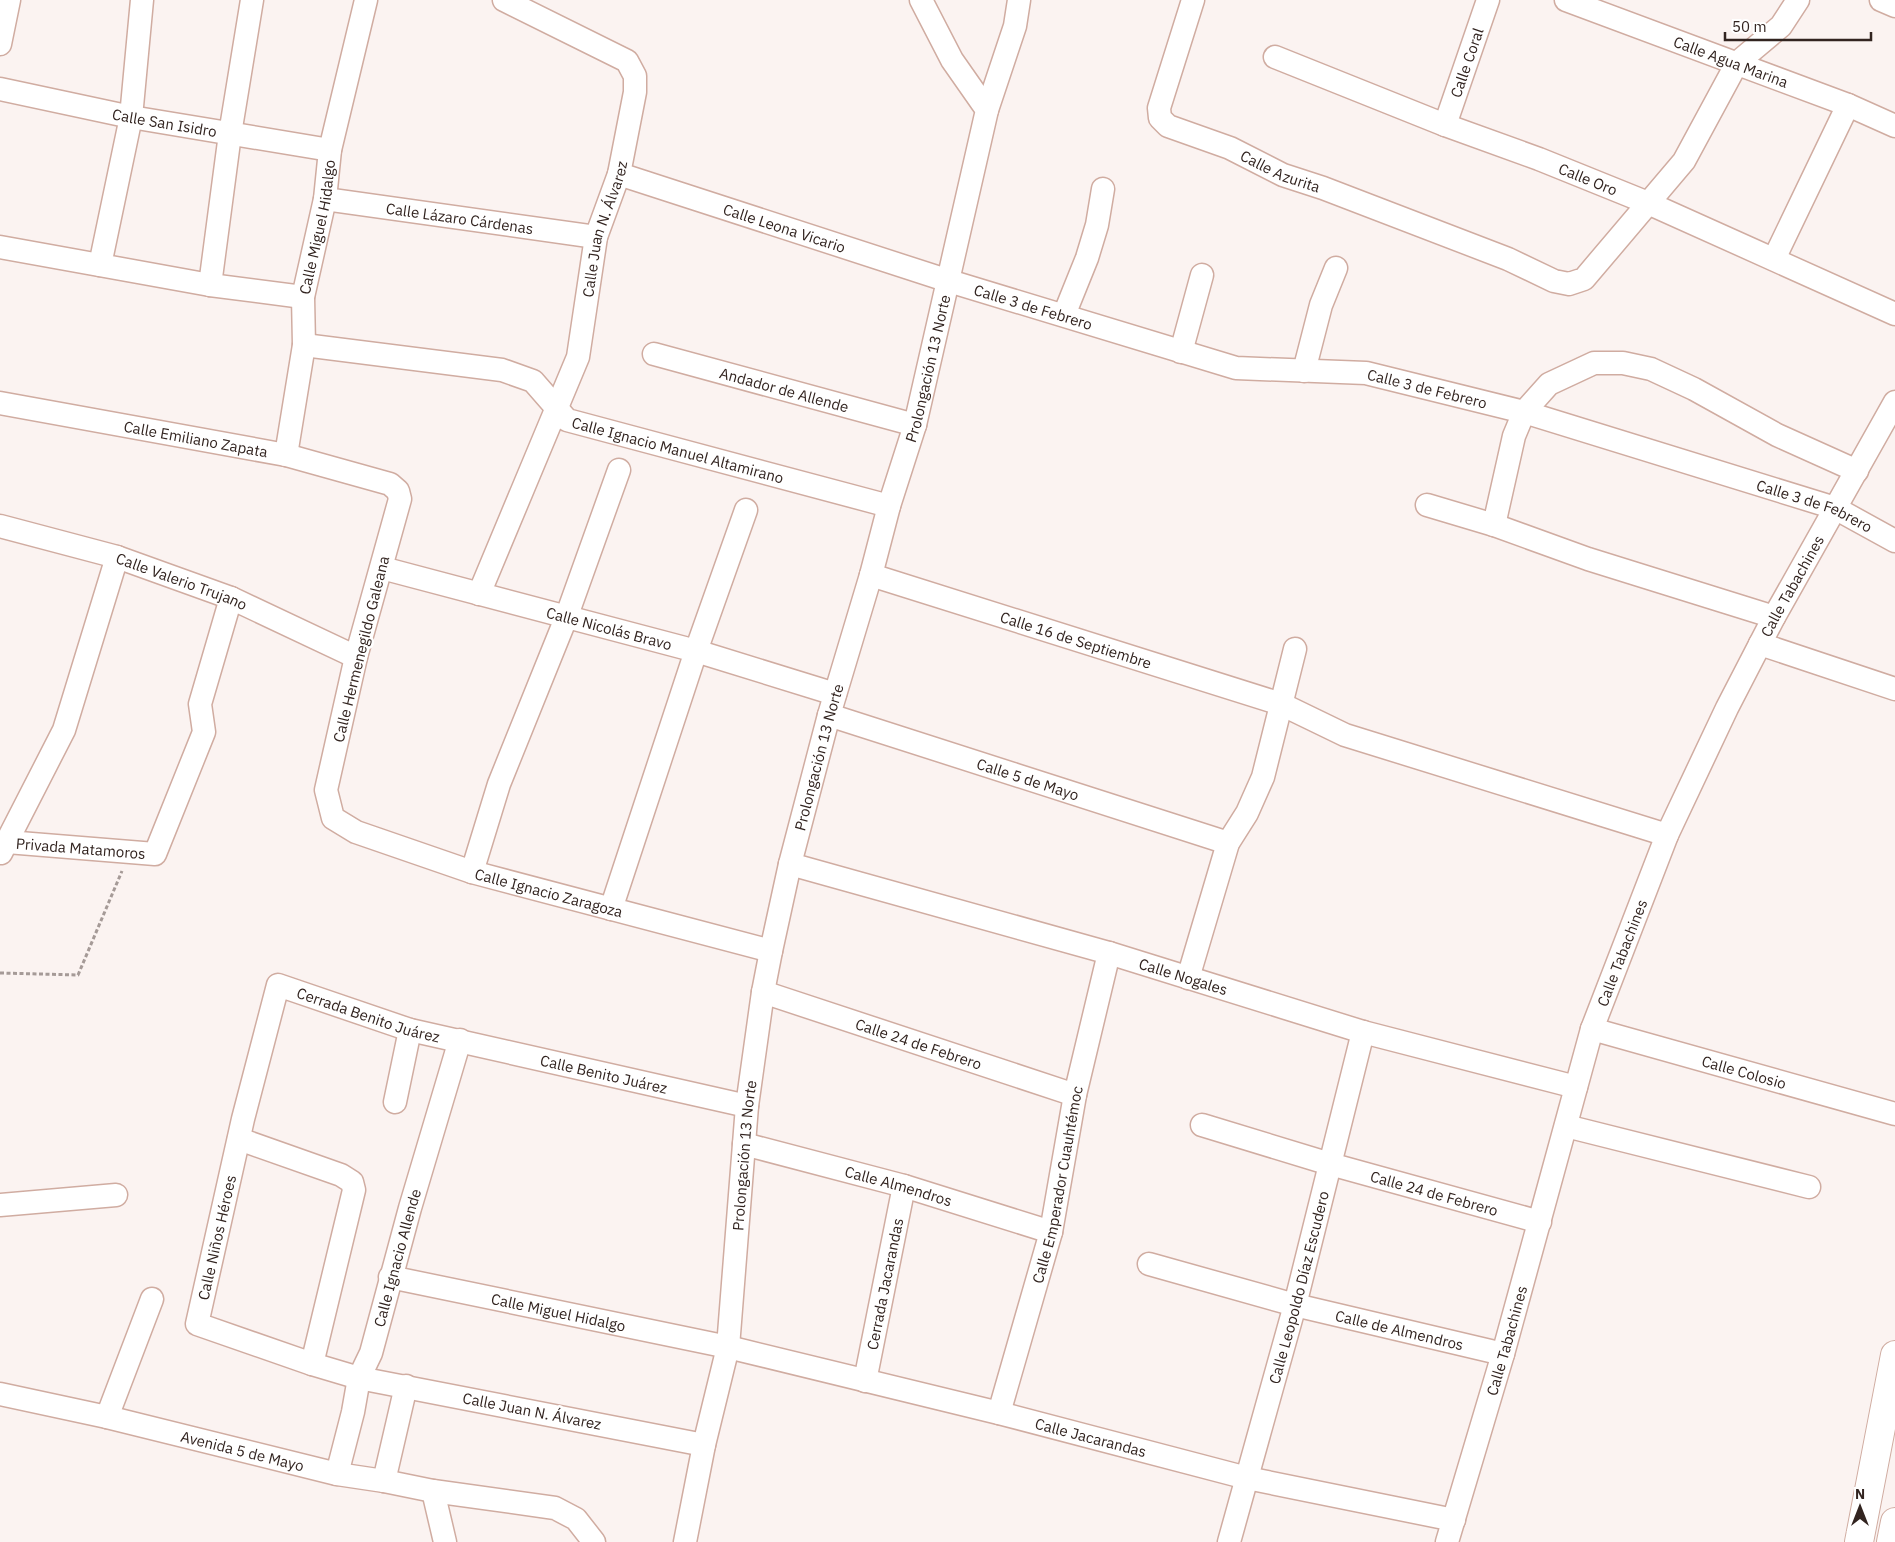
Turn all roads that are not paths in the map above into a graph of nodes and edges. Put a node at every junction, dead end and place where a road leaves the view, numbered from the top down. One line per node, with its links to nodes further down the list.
1 (10, 0): 14 (street)
2 (142, 0): 20 (street)
3 (252, 0): 23 (street)
4 (366, 0): 24 (street, Calle Miguel Hidalgo)
5 (504, 0): 25 (street, Calle Juan N. Álvarez)
6 (921, 0): 19 (street)
7 (1019, 0): 19 (street, Prolongación 13 Norte)
8 (1193, 0): 28 (street, Calle Azurita)
9 (1488, 0): 21 (street, Calle Coral)
10 (1566, 0): 16 (street, Calle Agua Marina)
11 (1798, 0): 16 (street)
12 (1881, 0): 13 (street)
13 (1895, 6)
14 (0, 44)
15 (1275, 58): 21 (street, Calle Oro)
16 (1737, 63): 18 (street, Calle Agua Marina); 28 (street, Calle Azurita)
17 (0, 89): 20 (street, Calle San Isidro)
18 (1848, 105): 22 (street, Calle Agua Marina); 31 (street)
19 (987, 110): 35 (street, Prolongación 13 Norte)
20 (132, 117): 23 (street, Calle San Isidro); 32 (street)
21 (1445, 125): 28 (street, Calle Oro)
22 (1895, 126)
23 (230, 134): 24 (street, Calle San Isidro); 36 (street)
24 (330, 150): 27 (street, Calle Miguel Hidalgo)
25 (619, 174): 29 (street, Calle Juan N. Álvarez); 35 (street, Calle Leona Vicario)
26 (1103, 189): 39 (street)
27 (325, 199): 29 (street, Calle Lázaro Cárdenas); 37 (street, Calle Miguel Hidalgo)
28 (1648, 203): 31 (street, Calle Oro)
29 (596, 237): 46 (street, Calle Juan N. Álvarez)
30 (0, 247): 32 (street)
31 (1774, 259): 38 (street, Calle Oro)
32 (100, 265): 36 (street)
33 (1336, 268): 43 (street)
34 (1202, 275): 41 (street)
35 (949, 281): 39 (street, Calle 3 de Febrero); 48 (street, Prolongación 13 Norte)
36 (210, 285): 37 (street)
37 (303, 297): 40 (street, Calle Miguel Hidalgo)
38 (1895, 314)
39 (1064, 315): 41 (street, Calle 3 de Febrero)
40 (304, 345): 46 (street, Calle Ignacio Manuel Altamirano); 49 (street, Calle Miguel Hidalgo)
41 (1182, 352): 43 (street, Calle 3 de Febrero)
42 (654, 354): 48 (street, Andador de Allende)
43 (1304, 370): 47 (street, Calle 3 de Febrero)
44 (1895, 402): 51 (street, Calle Tabachines)
45 (0, 403): 49 (street, Calle Emiliano Zapata)
46 (555, 408): 54 (street, Calle Ignacio Manuel Altamirano); 63 (street, Calle Juan N. Álvarez)
47 (1524, 412): 51 (street); 55 (street, Calle 3 de Febrero); 57 (street)
48 (914, 425): 54 (street, Prolongación 13 Norte)
49 (286, 455): 52 (street, Calle Emiliano Zapata)
50 (619, 470): 66 (street)
51 (1857, 471): 55 (street, Calle Tabachines)
52 (390, 484): 61 (street, Calle Hermenegildo Galeana)
53 (1427, 505): 57 (street)
54 (889, 506): 62 (street, Prolongación 13 Norte)
55 (1835, 508): 59 (street, Calle 3 de Febrero); 65 (street, Calle Tabachines)
56 (746, 510): 69 (street)
57 (1494, 525): 65 (street)
58 (0, 526): 60 (street, Calle Valerio Trujano)
59 (1895, 541)
60 (117, 557): 64 (street, Calle Valerio Trujano); 77 (street)
61 (382, 568): 63 (street, Calle Nicolás Bravo); 70 (street, Calle Hermenegildo Galeana)
62 (871, 575): 72 (street, Calle 16 de Septiembre); 73 (street, Prolongación 13 Norte)
63 (479, 594): 66 (street, Calle Nicolás Bravo)
64 (231, 598): 70 (street, Calle Valerio Trujano); 77 (street, Privada Matamoros)
65 (1774, 617): 67 (street, Calle Tabachines)
66 (566, 618): 69 (street, Calle Nicolás Bravo); 79 (street)
67 (1760, 644): 71 (street); 75 (street, Calle Tabachines)
68 (1295, 648): 72 (street)
69 (696, 651): 73 (street, Calle Nicolás Bravo); 80 (street)
70 (356, 657): 74 (street, Calle Hermenegildo Galeana)
71 (1895, 689)
72 (1281, 704): 75 (street, Calle 16 de Septiembre); 76 (street)
73 (832, 705): 76 (street, Calle 5 de Mayo); 78 (street, Prolongación 13 Norte)
74 (333, 818): 79 (street, Calle Ignacio Zaragoza)
75 (1667, 835): 86 (street, Calle Tabachines)
76 (1228, 843): 83 (street)
77 (3, 848)
78 (790, 864): 81 (street, Prolongación 13 Norte); 82 (street, Calle Nogales)
79 (472, 872): 80 (street, Calle Ignacio Zaragoza)
80 (611, 909): 81 (street, Calle Ignacio Zaragoza)
81 (771, 951): 85 (street, Prolongación 13 Norte)
82 (1109, 953): 83 (street, Calle Nogales); 91 (street, Calle Emperador Cuauhtémoc)
83 (1188, 978): 88 (street, Calle Nogales)
84 (278, 985): 87 (street, Cerrada Benito Juárez); 97 (street, Calle Niños Héroes)
85 (763, 992): 91 (street, Calle 24 de Febrero); 93 (street, Prolongación 13 Norte)
86 (1592, 1029): 90 (street, Calle Tabachines); 94 (street, Calle Colosio)
87 (410, 1030): 89 (street, Cerrada Benito Juárez); 92 (street)
88 (1364, 1032): 90 (street, Calle Nogales); 99 (street, Calle Leopoldo Díaz Escudero)
89 (460, 1040): 93 (street, Calle Benito Juárez); 107 (street, Calle Ignacio Allende)
90 (1576, 1086): 96 (street, Calle Tabachines)
91 (1075, 1095): 105 (street, Calle Emperador Cuauhtémoc)
92 (395, 1102)
93 (748, 1106): 98 (street, Prolongación 13 Norte)
94 (1895, 1114)
95 (1202, 1125): 99 (street, Calle 24 de Febrero)
96 (1566, 1126): 101 (street); 104 (street, Calle Tabachines)
97 (239, 1139): 113 (street); 113 (street, Calle Niños Héroes)
98 (744, 1144): 100 (street, Calle Almendros); 110 (street, Prolongación 13 Norte)
99 (1330, 1164): 104 (street, Calle 24 de Febrero); 109 (street, Calle Leopoldo Díaz Escudero)
100 (904, 1186): 105 (street, Calle Almendros); 115 (street, Cerrada Jacarandas)
101 (1809, 1187)
102 (116, 1194): 103 (street)
103 (0, 1205)
104 (1540, 1222): 111 (street, Calle Tabachines)
105 (1050, 1232): 118 (street, Calle Emperador Cuauhtémoc)
106 (1149, 1264): 109 (street, Calle de Almendros)
107 (390, 1277): 110 (street, Calle Miguel Hidalgo); 114 (street, Calle Ignacio Allende)
108 (152, 1299): 119 (street)
109 (1295, 1304): 111 (street, Calle de Almendros); 122 (street, Calle Leopoldo Díaz Escudero)
110 (728, 1347): 115 (street, Calle Jacarandas); 120 (street, Prolongación 13 Norte)
111 (1504, 1354): 125 (street, Calle Tabachines)
112 (1895, 1355): 132 (street)
113 (312, 1364): 114 (street, Calle Niños Héroes)
114 (359, 1378): 116 (street, Calle Juan N. Álvarez); 121 (street, Calle Ignacio Allende)
115 (865, 1381): 118 (street, Calle Jacarandas)
116 (406, 1386): 120 (street, Calle Juan N. Álvarez); 123 (street)
117 (0, 1394): 119 (street, Avenida 5 de Mayo)
118 (999, 1413): 122 (street, Calle Jacarandas)
119 (108, 1417): 121 (street, Avenida 5 de Mayo)
120 (704, 1445): 129 (street, Prolongación 13 Norte)
121 (337, 1474): 123 (street, Avenida 5 de Mayo)
122 (1248, 1478): 125 (street, Calle Jacarandas); 130 (street, Calle Leopoldo Díaz Escudero)
123 (384, 1481): 124 (street, Avenida 5 de Mayo)
124 (433, 1491): 127 (street); 128 (street, Avenida 5 de Mayo)
125 (1454, 1520): 131 (street, Calle Tabachines)
126 (1895, 1522): 133 (street)
127 (445, 1542)
128 (594, 1542)
129 (685, 1542)
130 (1229, 1542)
131 (1448, 1542)
132 (1859, 1542)
133 (1891, 1542)

